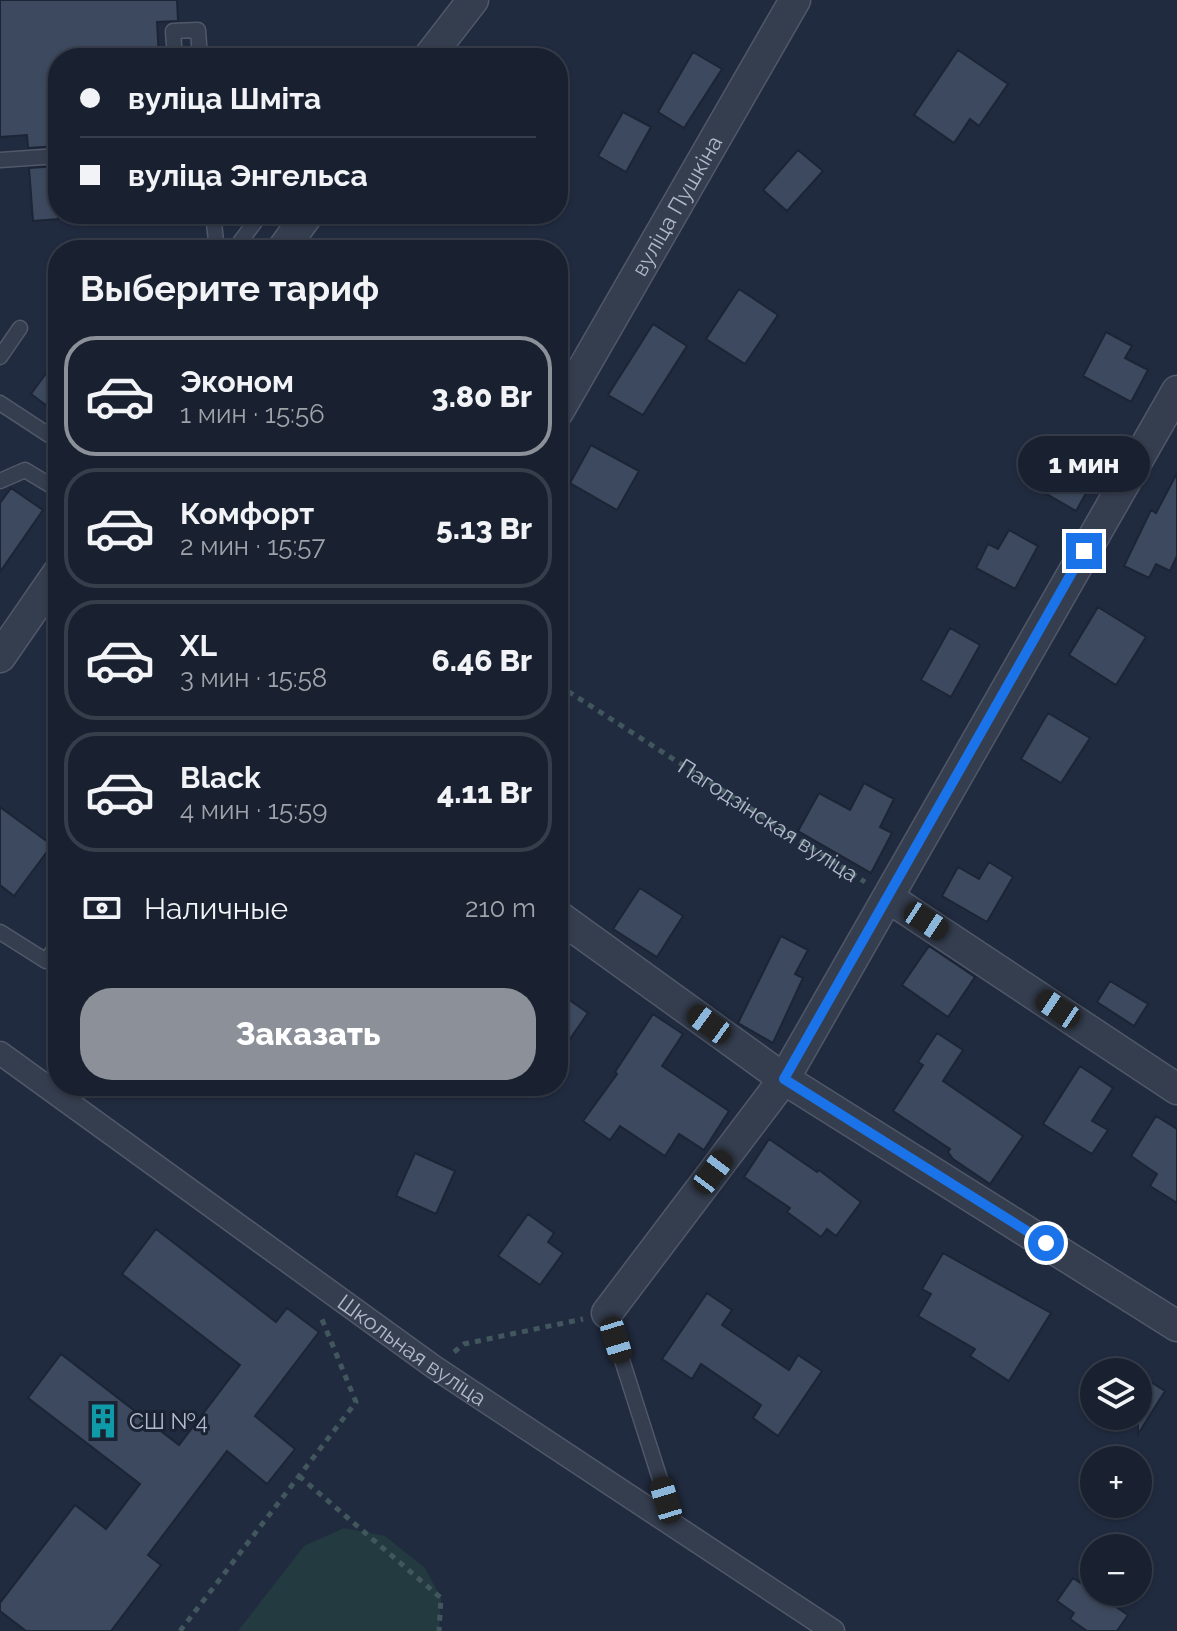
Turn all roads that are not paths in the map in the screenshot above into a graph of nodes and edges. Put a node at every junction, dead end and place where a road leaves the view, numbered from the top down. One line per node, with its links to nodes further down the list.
1 (473, 0): 5 (street)
2 (795, 0): 11 (street, вуліца Пушкіна)
3 (174, 48): 4 (lane)
4 (199, 48)
5 (436, 48)
6 (48, 157): 7 (lane)
7 (0, 160)
8 (20, 328): 9 (lane)
9 (0, 357)
10 (1177, 391): 18 (street)
11 (568, 395)
12 (0, 403): 13 (lane)
13 (48, 434)
14 (0, 481): 15 (lane)
15 (48, 484)
16 (48, 587): 17 (street)
17 (0, 657)
18 (889, 898): 23 (street); 25 (street)
19 (568, 923): 23 (street)
20 (0, 932): 21 (lane)
21 (48, 958)
22 (0, 1053): 24 (street, Школьная вуліца)
23 (784, 1079): 27 (street); 28 (street)
24 (48, 1088)
25 (1177, 1089)
26 (59, 1096): 29 (street, Школьная вуліца)
27 (607, 1313): 29 (lane)
28 (1177, 1326)
29 (675, 1527): 30 (street, Школьная вуліца)
30 (833, 1631)

